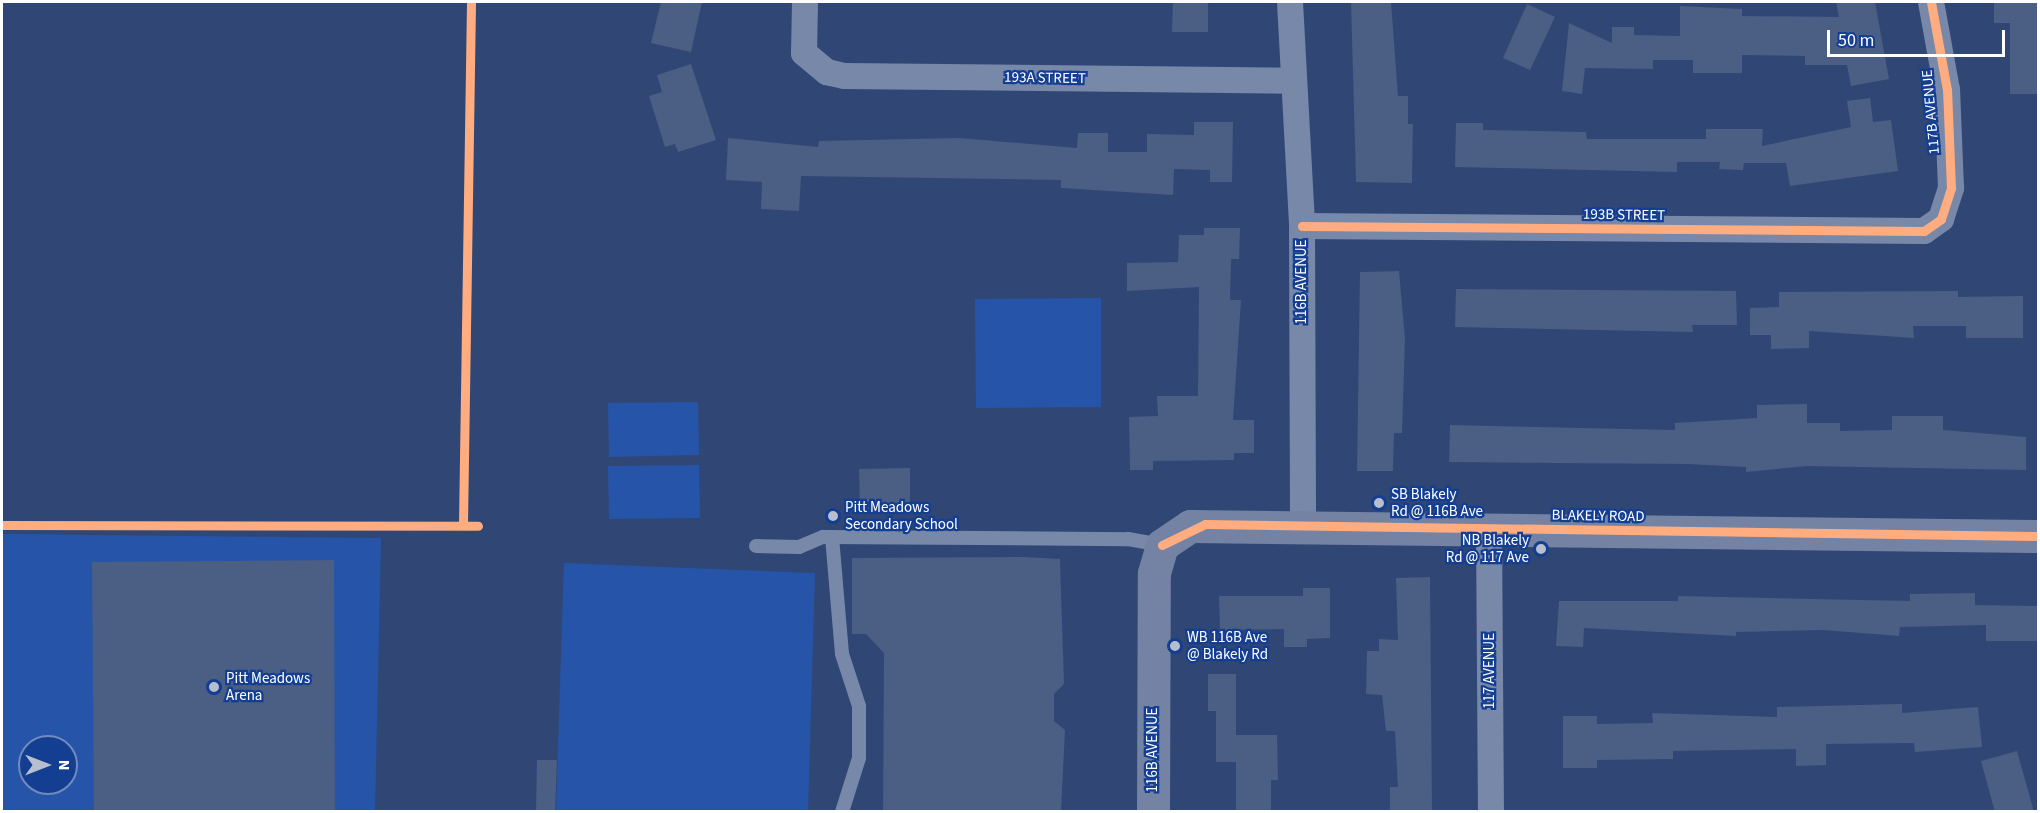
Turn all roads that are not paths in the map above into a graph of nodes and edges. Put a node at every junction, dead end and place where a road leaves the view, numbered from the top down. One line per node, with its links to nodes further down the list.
1 (805, 2): 4 (street, 193A STREET)
2 (1290, 2): 4 (street, 116B AVENUE)
3 (1931, 2): 5 (street, 117B AVENUE)
4 (1294, 81): 6 (street, 116B AVENUE)
5 (1941, 219): 6 (street, 193B STREET)
6 (1302, 226): 7 (street, 116B AVENUE)
7 (1304, 528): 8 (street, BLAKELY ROAD); 11 (street, BLAKELY ROAD)
8 (1489, 530): 9 (street, BLAKELY ROAD); 15 (street, 117 AVENUE)
9 (2038, 536)
10 (828, 537): 11 (lane); 12 (lane); 13 (lane)
11 (1162, 545): 14 (street, 116B AVENUE)
12 (756, 546)
13 (842, 812)
14 (1153, 812)
15 (1491, 812)

